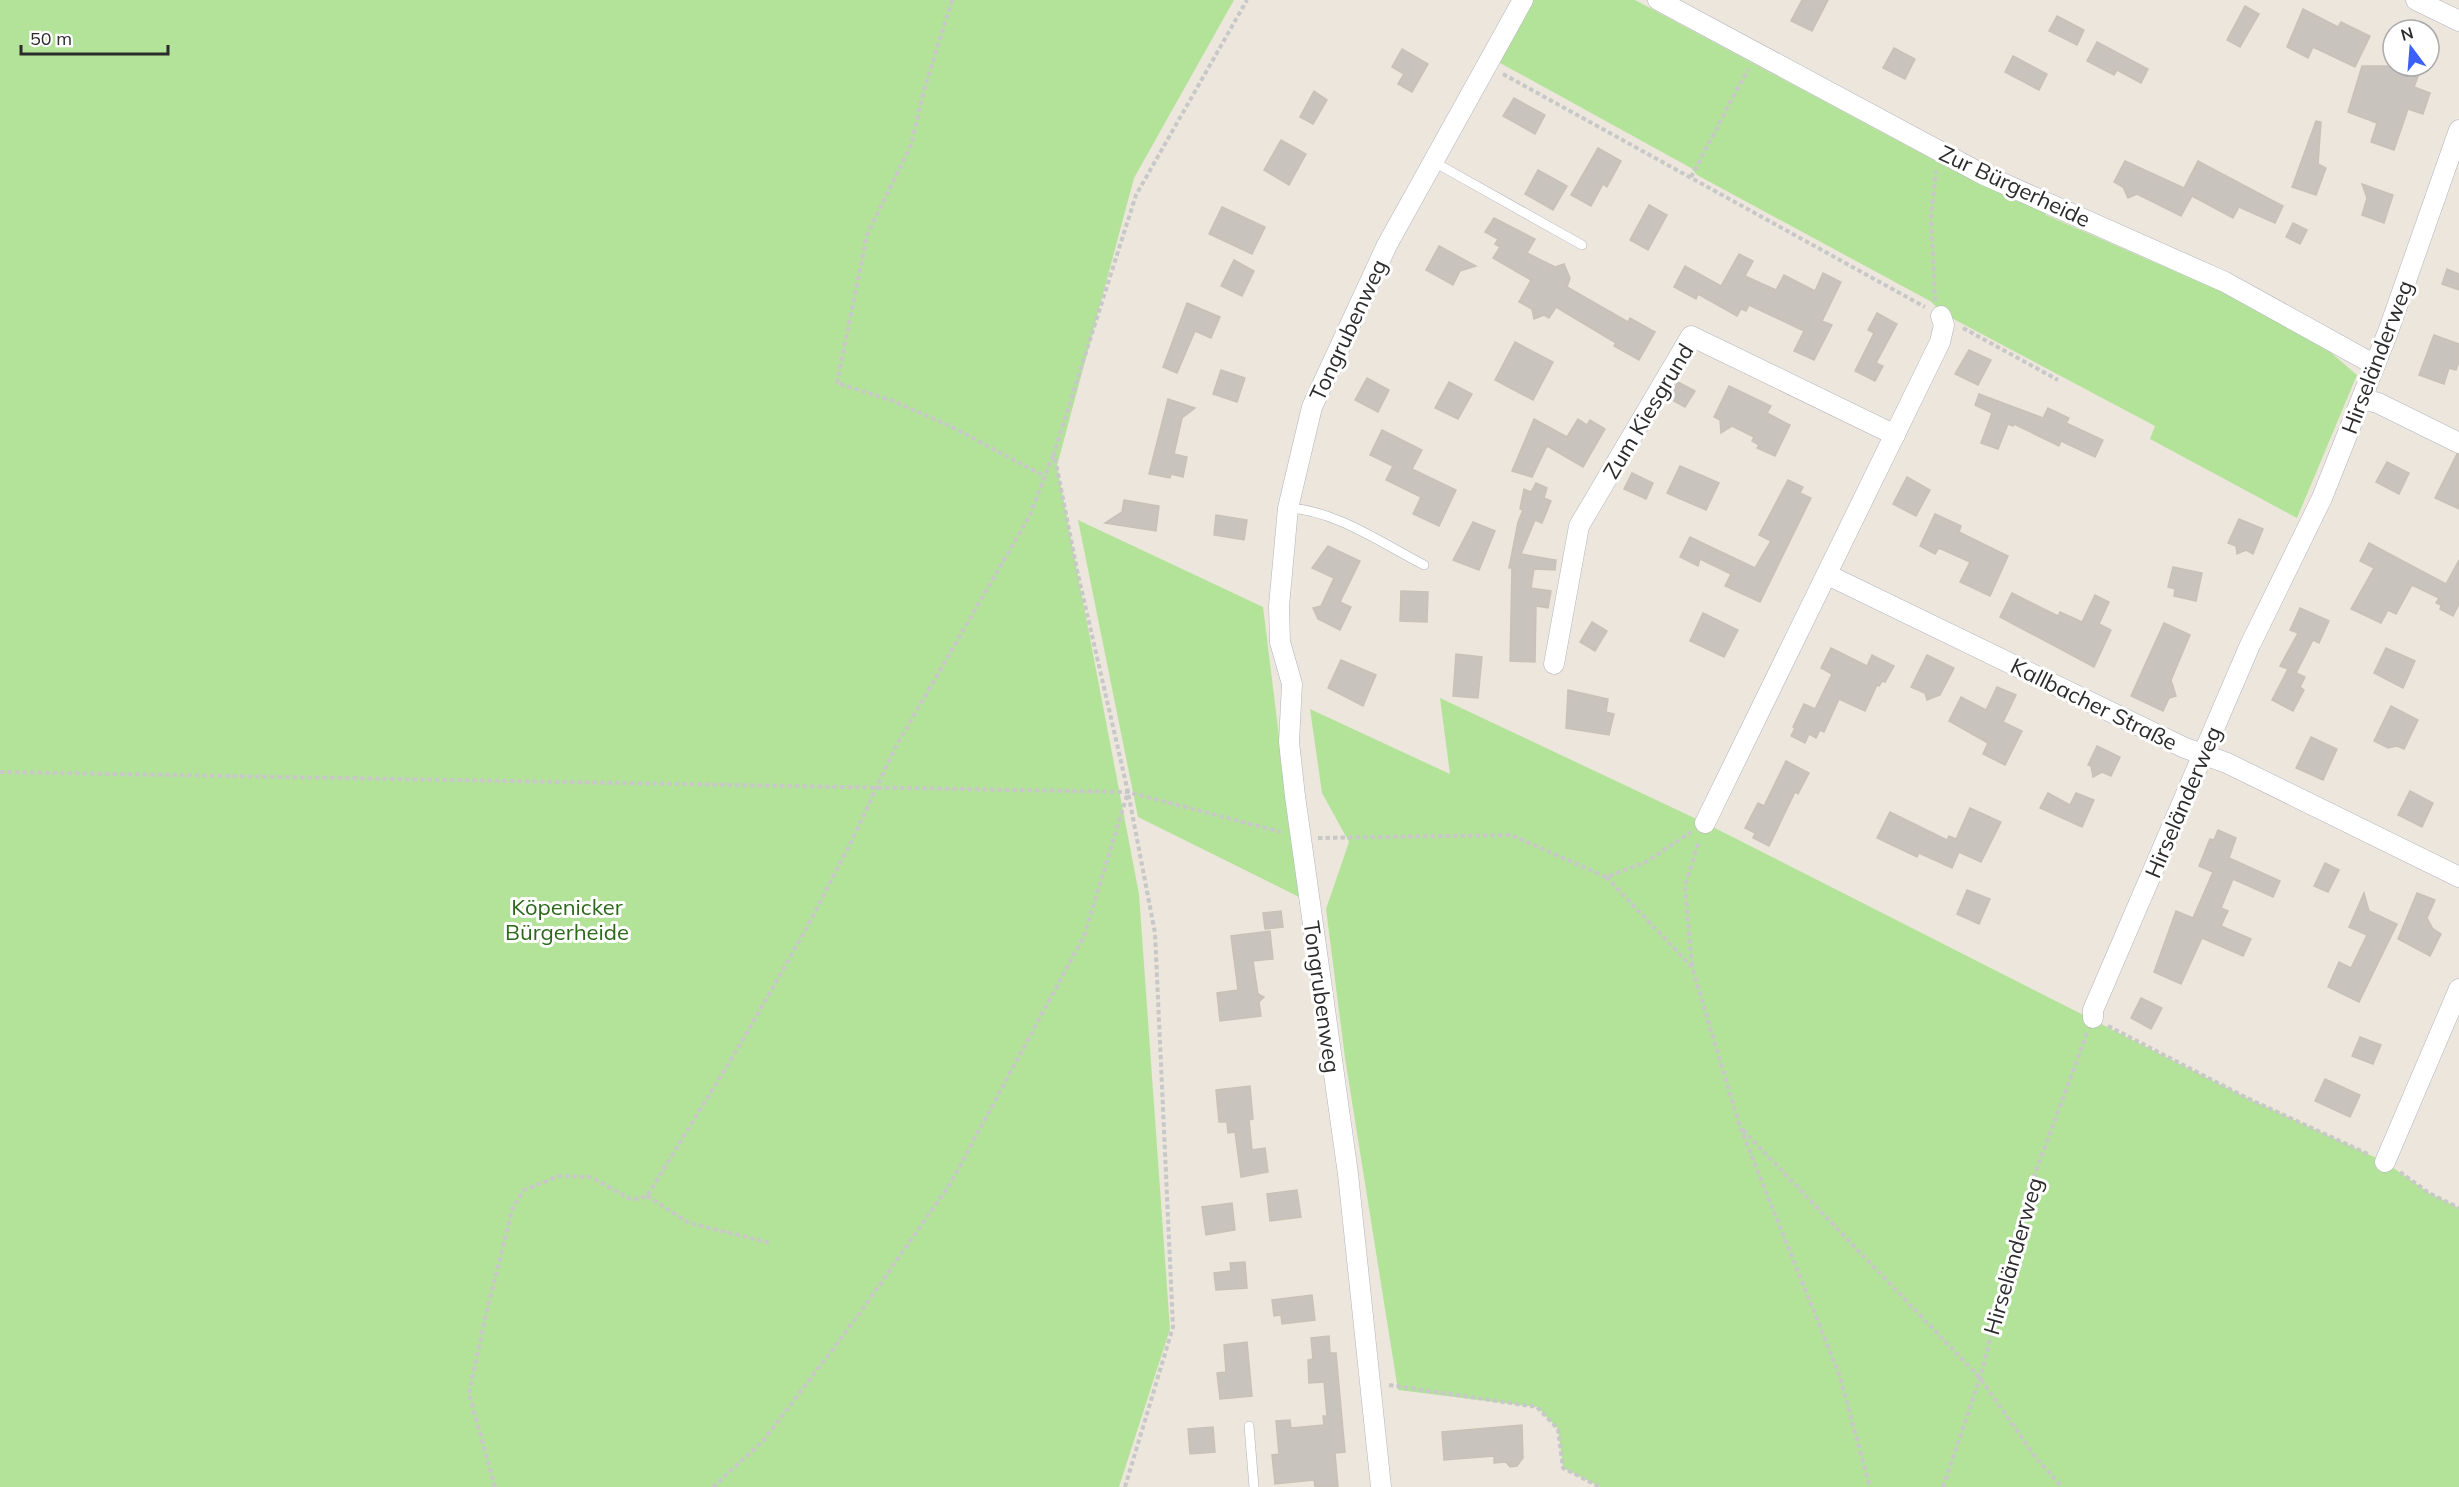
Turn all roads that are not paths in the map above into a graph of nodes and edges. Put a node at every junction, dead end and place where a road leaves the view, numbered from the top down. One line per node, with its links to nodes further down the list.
1 (1523, 0): 6 (street, Tongrubenweg)
2 (1658, 0): 9 (street, Zur Bürgerheide)
3 (2416, 0): 4 (street)
4 (2459, 21)
5 (2459, 130): 9 (street, Hirseländerweg)
6 (1434, 162): 7 (lane); 13 (street, Tongrubenweg)
7 (1582, 245)
8 (1941, 316): 11 (street)
9 (2375, 365): 10 (street, Hirseländerweg)
10 (2363, 399): 12 (street); 17 (street, Hirseländerweg)
11 (1895, 435): 15 (street); 16 (street, Zum Kiesgrund)
12 (2459, 443)
13 (1288, 508): 14 (lane); 25 (street, Tongrubenweg)
14 (1424, 565)
15 (1828, 575): 17 (street, Kallbacher Straße); 18 (street)
16 (1554, 664)
17 (2205, 754): 19 (street, Kallbacher Straße); 21 (street, Hirseländerweg)
18 (1705, 823)
19 (2459, 878)
20 (2459, 989): 22 (street)
21 (2092, 1018)
22 (2385, 1162)
23 (1249, 1426): 24 (lane)
24 (1254, 1487)
25 (1381, 1487)

